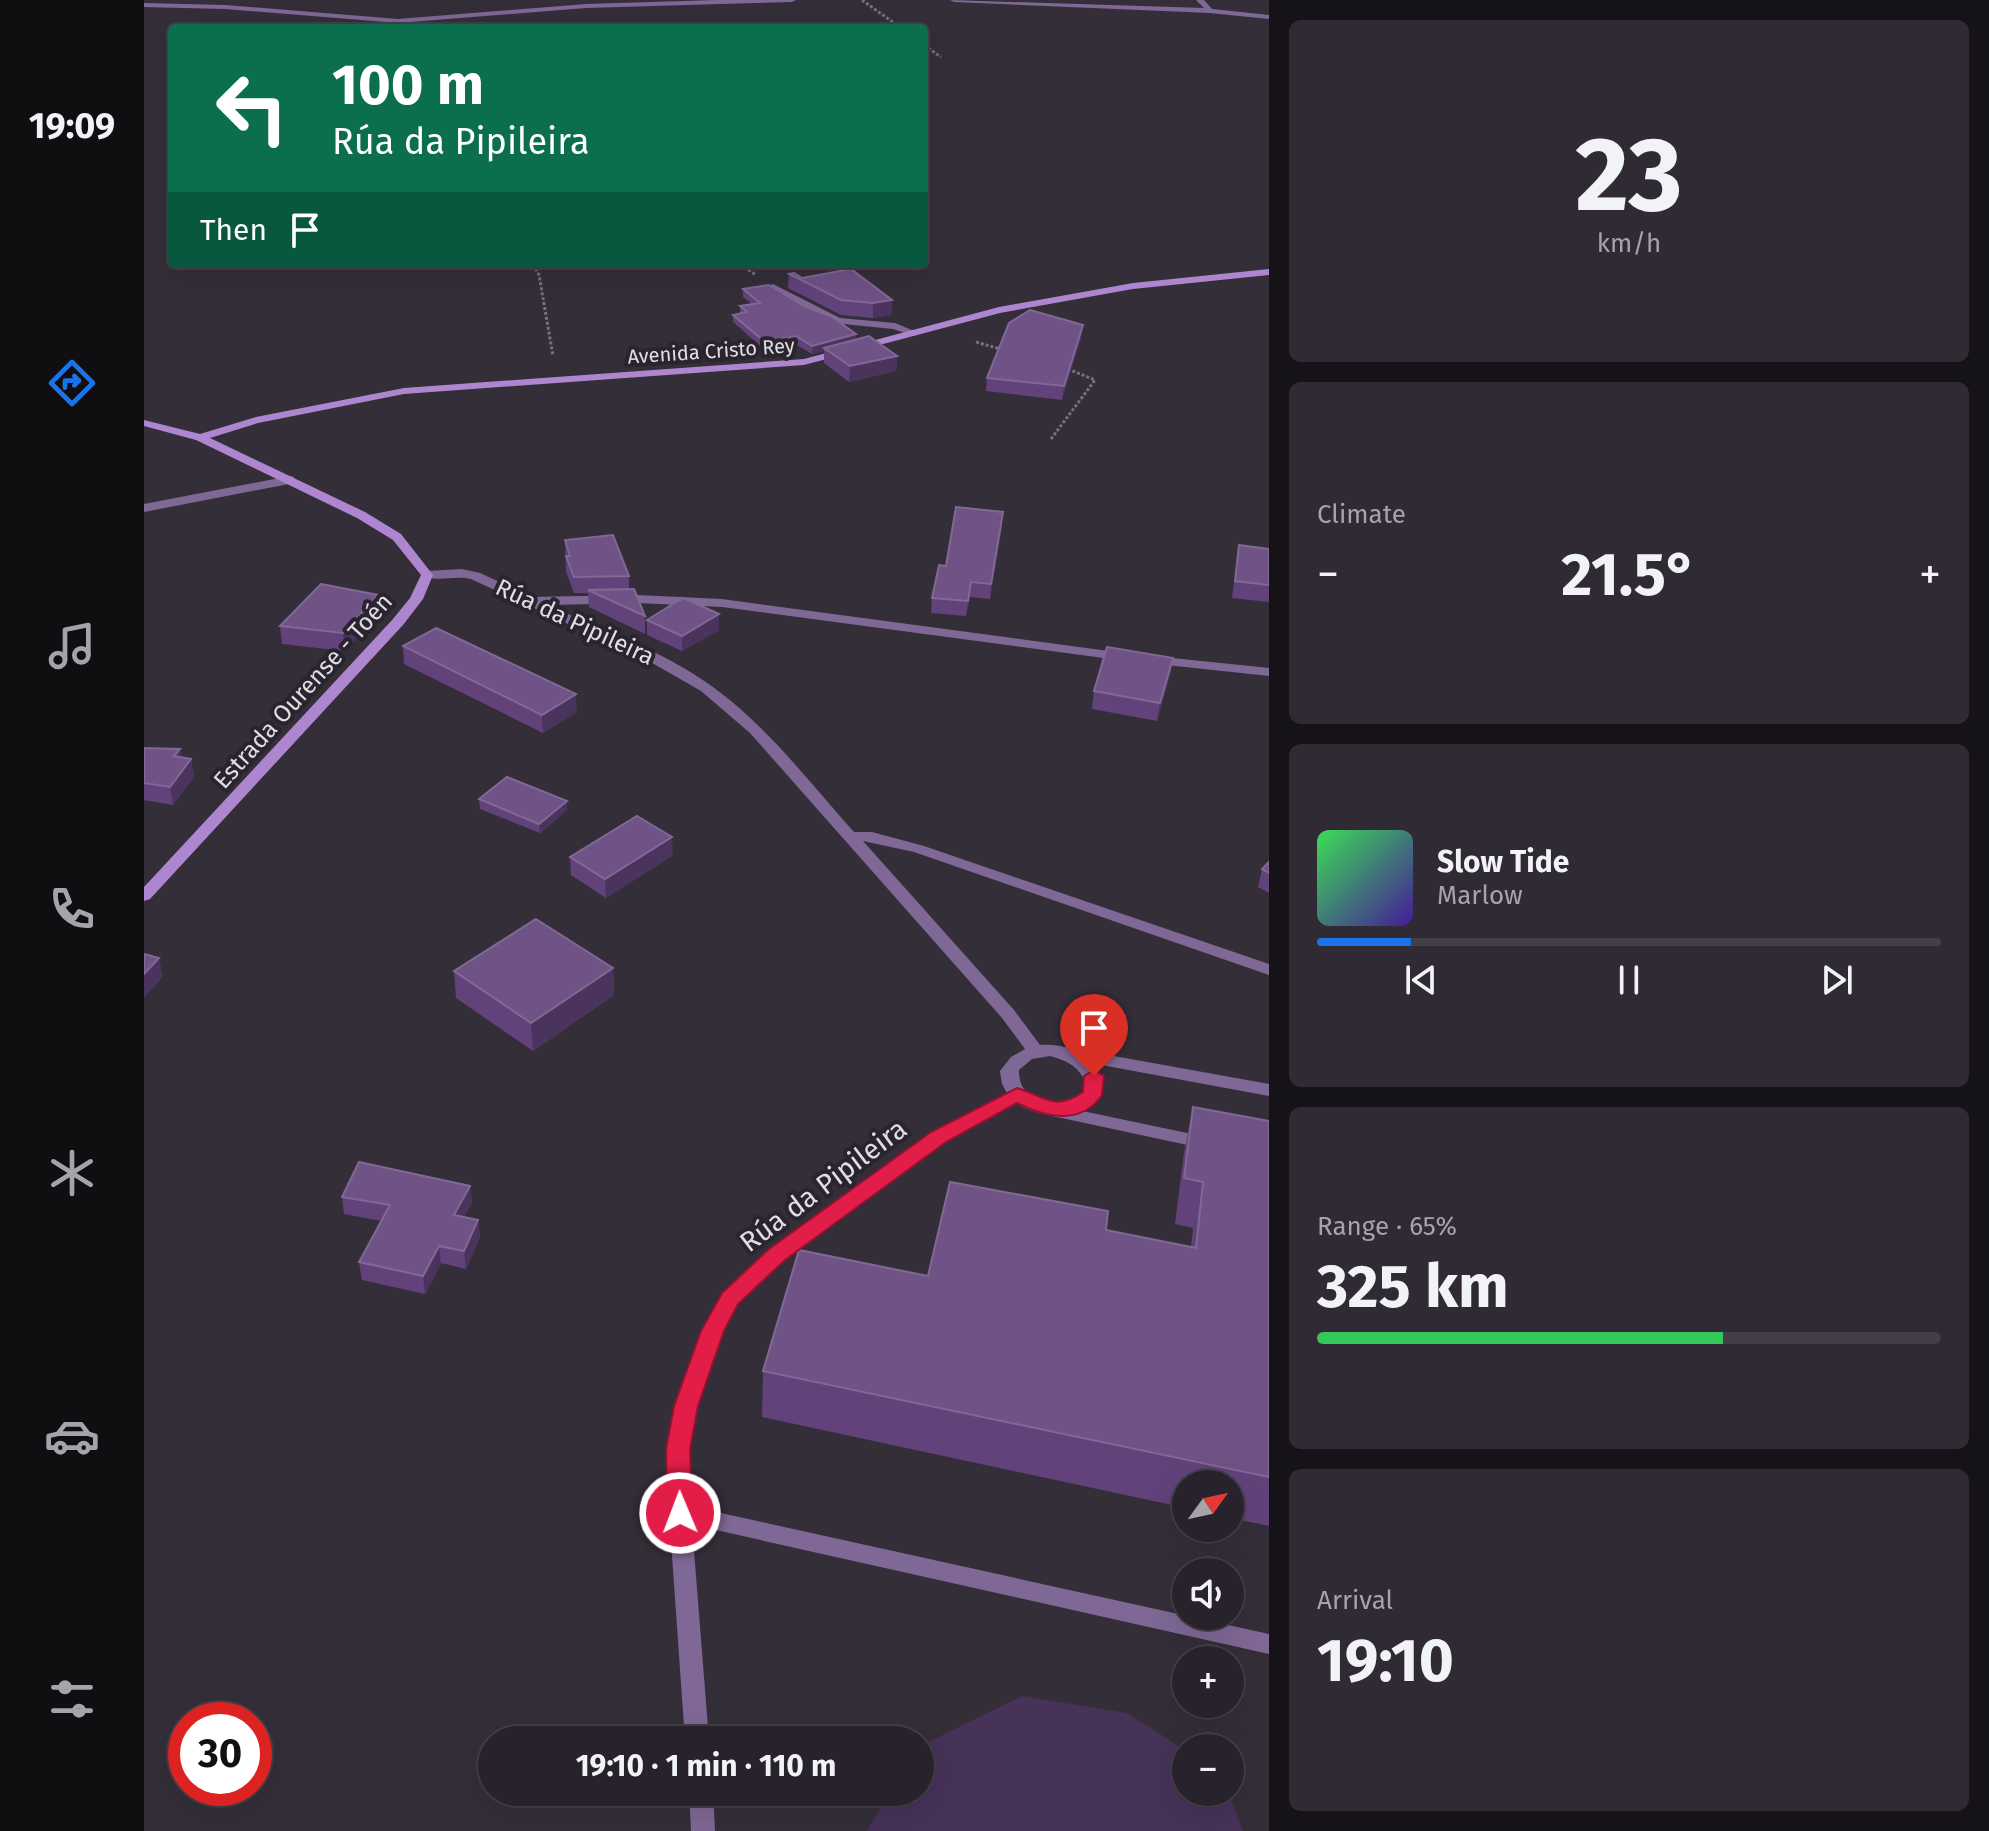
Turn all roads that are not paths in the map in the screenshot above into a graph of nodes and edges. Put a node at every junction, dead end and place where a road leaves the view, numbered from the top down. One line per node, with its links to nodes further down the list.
1 (792, 0): 4 (street)
2 (954, 0): 5 (street)
3 (1200, 0): 5 (street)
4 (144, 5)
5 (1210, 11): 6 (street)
6 (1269, 17)
7 (1269, 272): 9 (street, Avenida Cristo Rey)
8 (773, 287): 9 (street)
9 (914, 333): 11 (street, Avenida Cristo Rey)
10 (144, 423): 11 (street)
11 (200, 438): 12 (street)
12 (290, 480): 13 (street); 14 (street)
13 (144, 508)
14 (427, 575): 15 (street, Rúa da Pipileira); 18 (street, Estrada Ourense - Toén)
15 (531, 601): 16 (street); 17 (street, Rúa da Pipileira)
16 (1269, 672)
17 (848, 836): 19 (street); 20 (street, Rúa da Pipileira)
18 (144, 896)
19 (1269, 970)
20 (1035, 1051): 21 (street); 23 (street)
21 (1064, 1053): 22 (street); 24 (street)
22 (1269, 1090)
23 (1017, 1095): 24 (street); 26 (street, Rúa da Pipileira)
24 (1047, 1110): 25 (street)
25 (1228, 1148)
26 (680, 1513): 27 (street); 28 (street, Rúa da Pipileira)
27 (1269, 1644)
28 (696, 1726)
29 (702, 1806): 30 (street)
30 (703, 1831)

